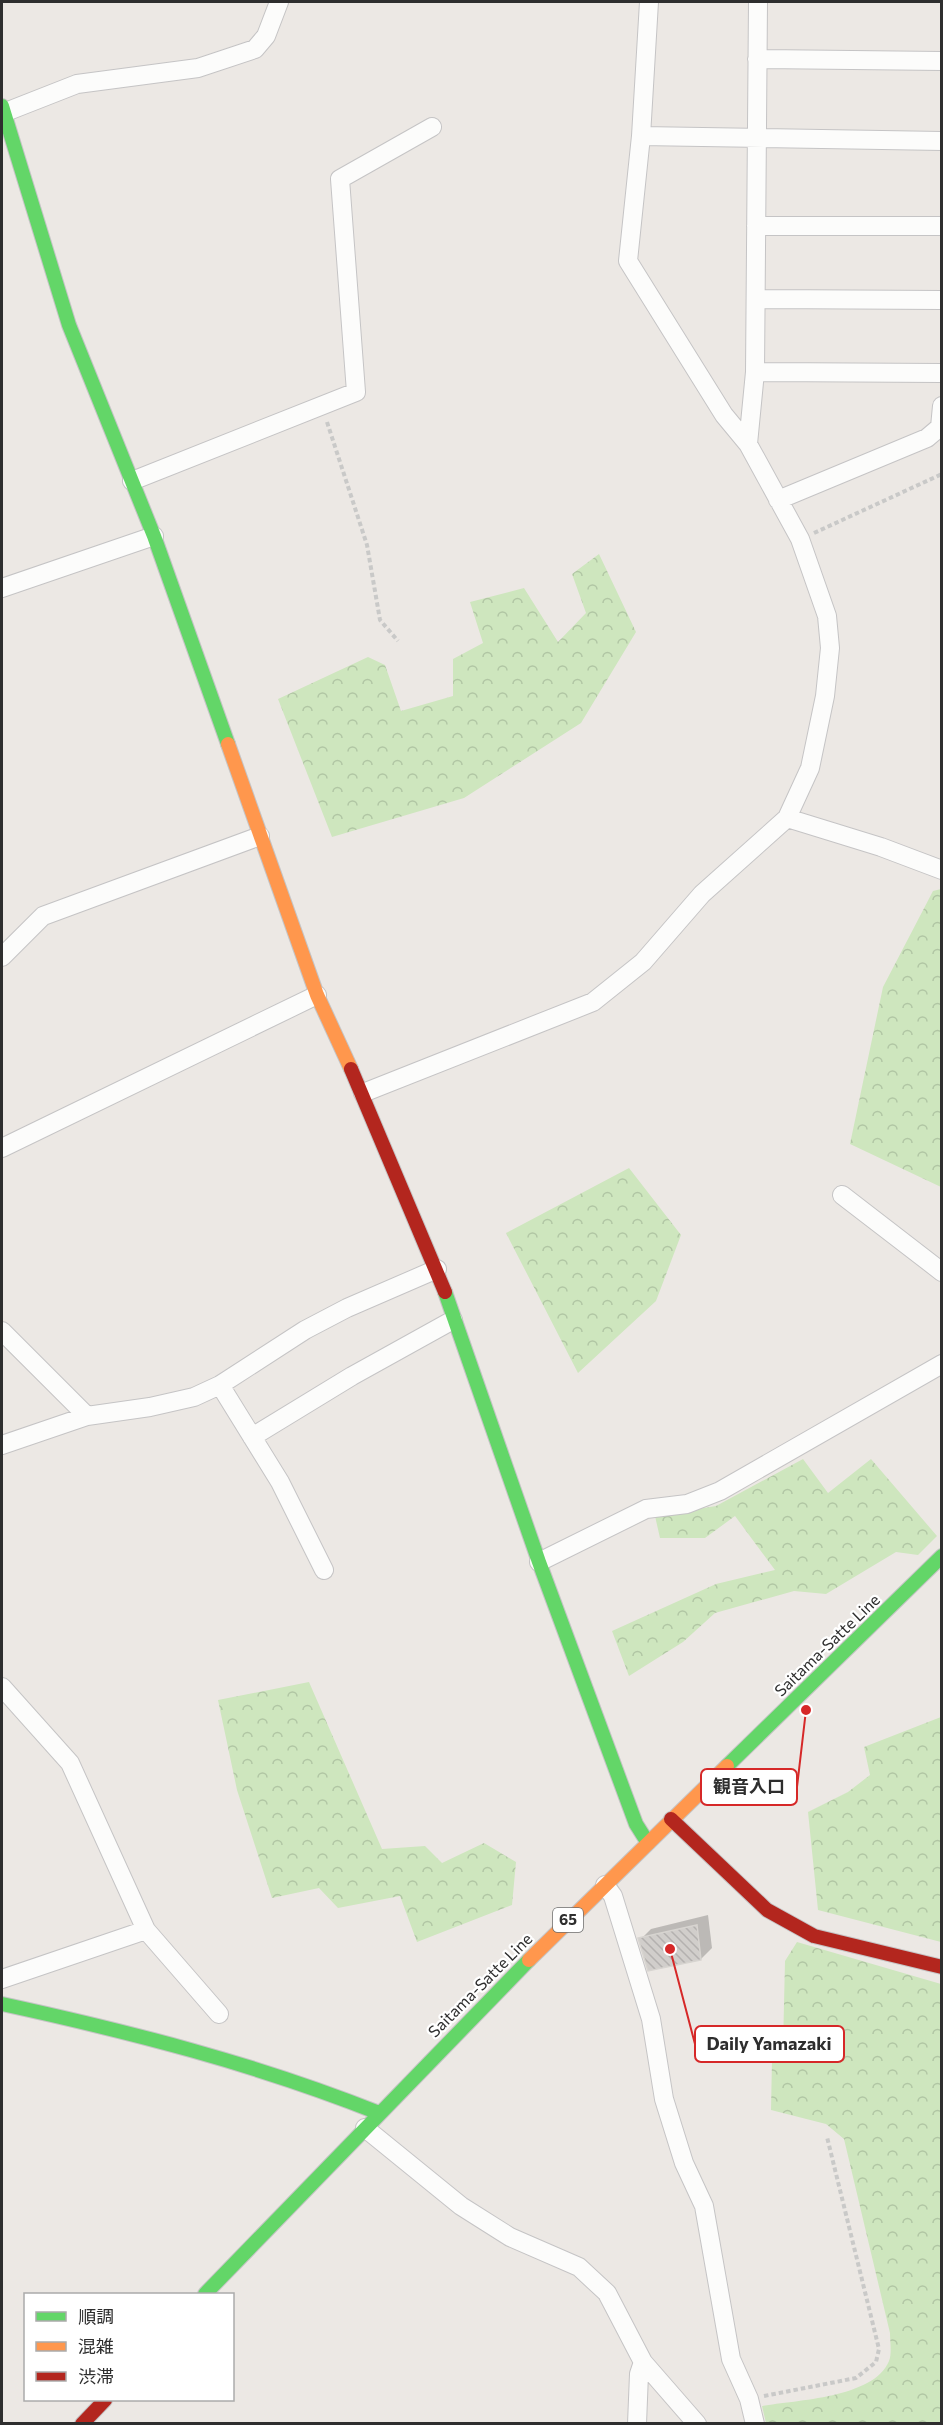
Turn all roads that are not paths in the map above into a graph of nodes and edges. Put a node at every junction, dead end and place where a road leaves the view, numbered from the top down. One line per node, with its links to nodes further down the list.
1 (279, 2): 6 (street)
2 (649, 2): 8 (street)
3 (758, 2): 4 (street)
4 (757, 59): 5 (street); 9 (street)
5 (942, 61)
6 (2, 109): 19 (street)
7 (432, 127): 19 (street)
8 (641, 136): 9 (street); 18 (street)
9 (757, 138): 10 (street); 11 (street)
10 (942, 141)
11 (756, 226): 12 (street); 13 (street)
12 (942, 226)
13 (756, 299): 14 (street); 15 (street)
14 (942, 300)
15 (755, 372): 16 (street); 18 (street)
16 (942, 373)
17 (942, 406): 20 (street)
18 (748, 444): 20 (street)
19 (132, 481): 21 (street)
20 (778, 500): 23 (street)
21 (154, 536): 22 (street); 24 (street)
22 (2, 588)
23 (787, 818): 25 (street); 28 (street)
24 (260, 836): 26 (street); 27 (street)
25 (942, 870)
26 (2, 957)
27 (317, 995): 28 (street); 29 (street)
28 (363, 1093): 31 (street)
29 (2, 1148)
30 (842, 1195): 32 (street)
31 (437, 1269): 33 (street); 36 (street)
32 (942, 1272)
33 (453, 1320): 38 (street); 41 (street)
34 (2, 1332): 37 (street)
35 (942, 1364): 41 (street)
36 (220, 1385): 37 (street); 38 (street)
37 (87, 1416): 39 (street)
38 (252, 1437): 42 (street)
39 (2, 1445)
40 (942, 1556): 44 (street, Saitama-Satte Line / 65)
41 (539, 1562): 45 (street)
42 (324, 1570)
43 (2, 1687): 47 (street)
44 (672, 1819): 45 (street, Saitama-Satte Line / 65); 48 (street)
45 (648, 1843): 46 (street, Saitama-Satte Line / 65)
46 (604, 1885): 52 (street, Saitama-Satte Line / 65); 60 (street)
47 (146, 1930): 49 (street); 51 (street)
48 (942, 1967)
49 (2, 1979)
50 (2, 2004): 52 (street)
51 (219, 2014)
52 (379, 2113): 53 (street, Saitama-Satte Line / 65)
53 (365, 2128): 54 (street, Saitama-Satte Line / 65); 55 (street)
54 (207, 2293)
55 (643, 2362): 58 (street); 59 (street)
56 (104, 2401): 57 (street)
57 (82, 2424)
58 (637, 2424)
59 (697, 2424)
60 (755, 2424)

